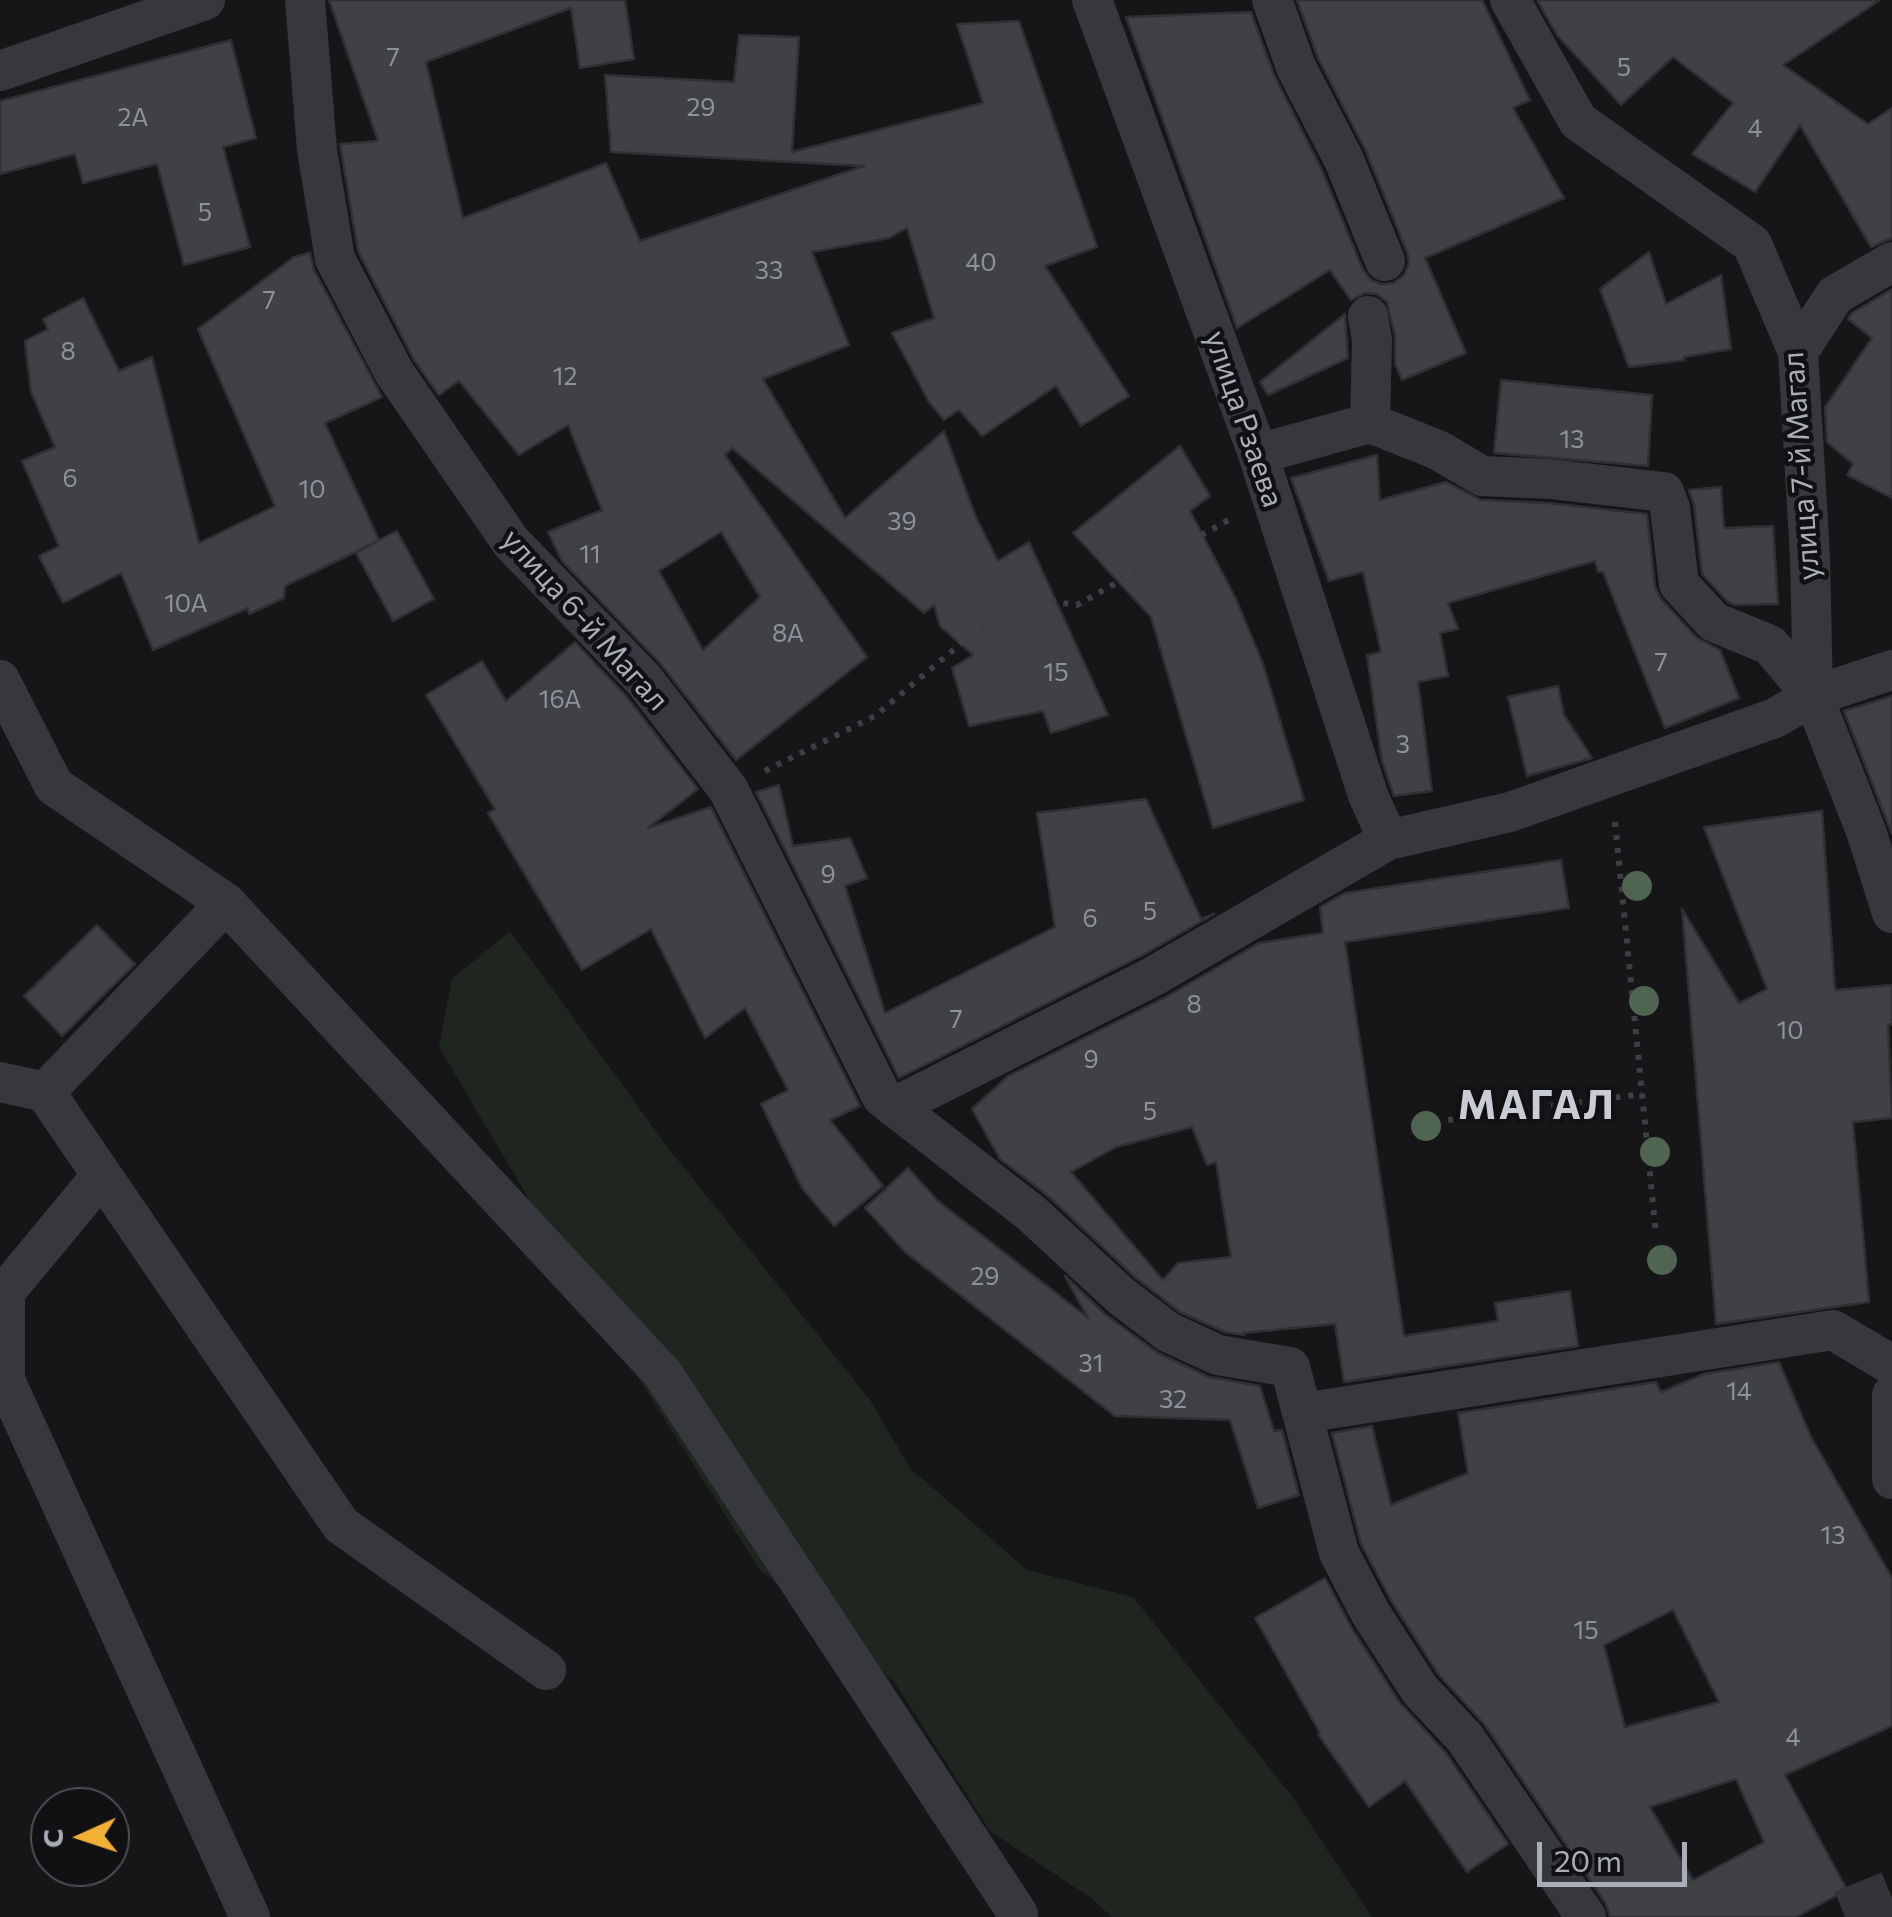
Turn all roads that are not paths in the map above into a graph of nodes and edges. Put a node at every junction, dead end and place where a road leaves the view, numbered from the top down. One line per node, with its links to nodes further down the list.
1 (204, 0): 6 (street)
2 (306, 0): 21 (street, улица 6-й Магал)
3 (1092, 0): 12 (street, улица Рзаева)
4 (1272, 0): 7 (street)
5 (1510, 0): 10 (street, улица 7-й Магал)
6 (0, 71)
7 (1385, 261)
8 (1892, 262): 10 (street)
9 (1368, 316): 11 (street)
10 (1798, 352): 15 (street, улица 7-й Магал)
11 (1370, 423): 12 (street); 15 (street)
12 (1258, 454): 16 (street, улица Рзаева)
13 (1892, 670): 15 (street)
14 (0, 680): 17 (street)
15 (1813, 696): 16 (street); 18 (street, улица 7-й Магал)
16 (1388, 840): 21 (street)
17 (226, 903): 20 (street); 28 (street)
18 (1892, 912)
19 (0, 1082): 20 (street)
20 (46, 1092): 22 (street)
21 (894, 1107): 25 (street, улица 6-й Магал)
22 (102, 1175): 27 (street); 29 (street)
23 (1892, 1365): 25 (street)
24 (1892, 1395): 26 (street)
25 (1304, 1413): 30 (street)
26 (1892, 1479)
27 (546, 1670)
28 (1018, 1914)
29 (250, 1917)
30 (1586, 1917)

